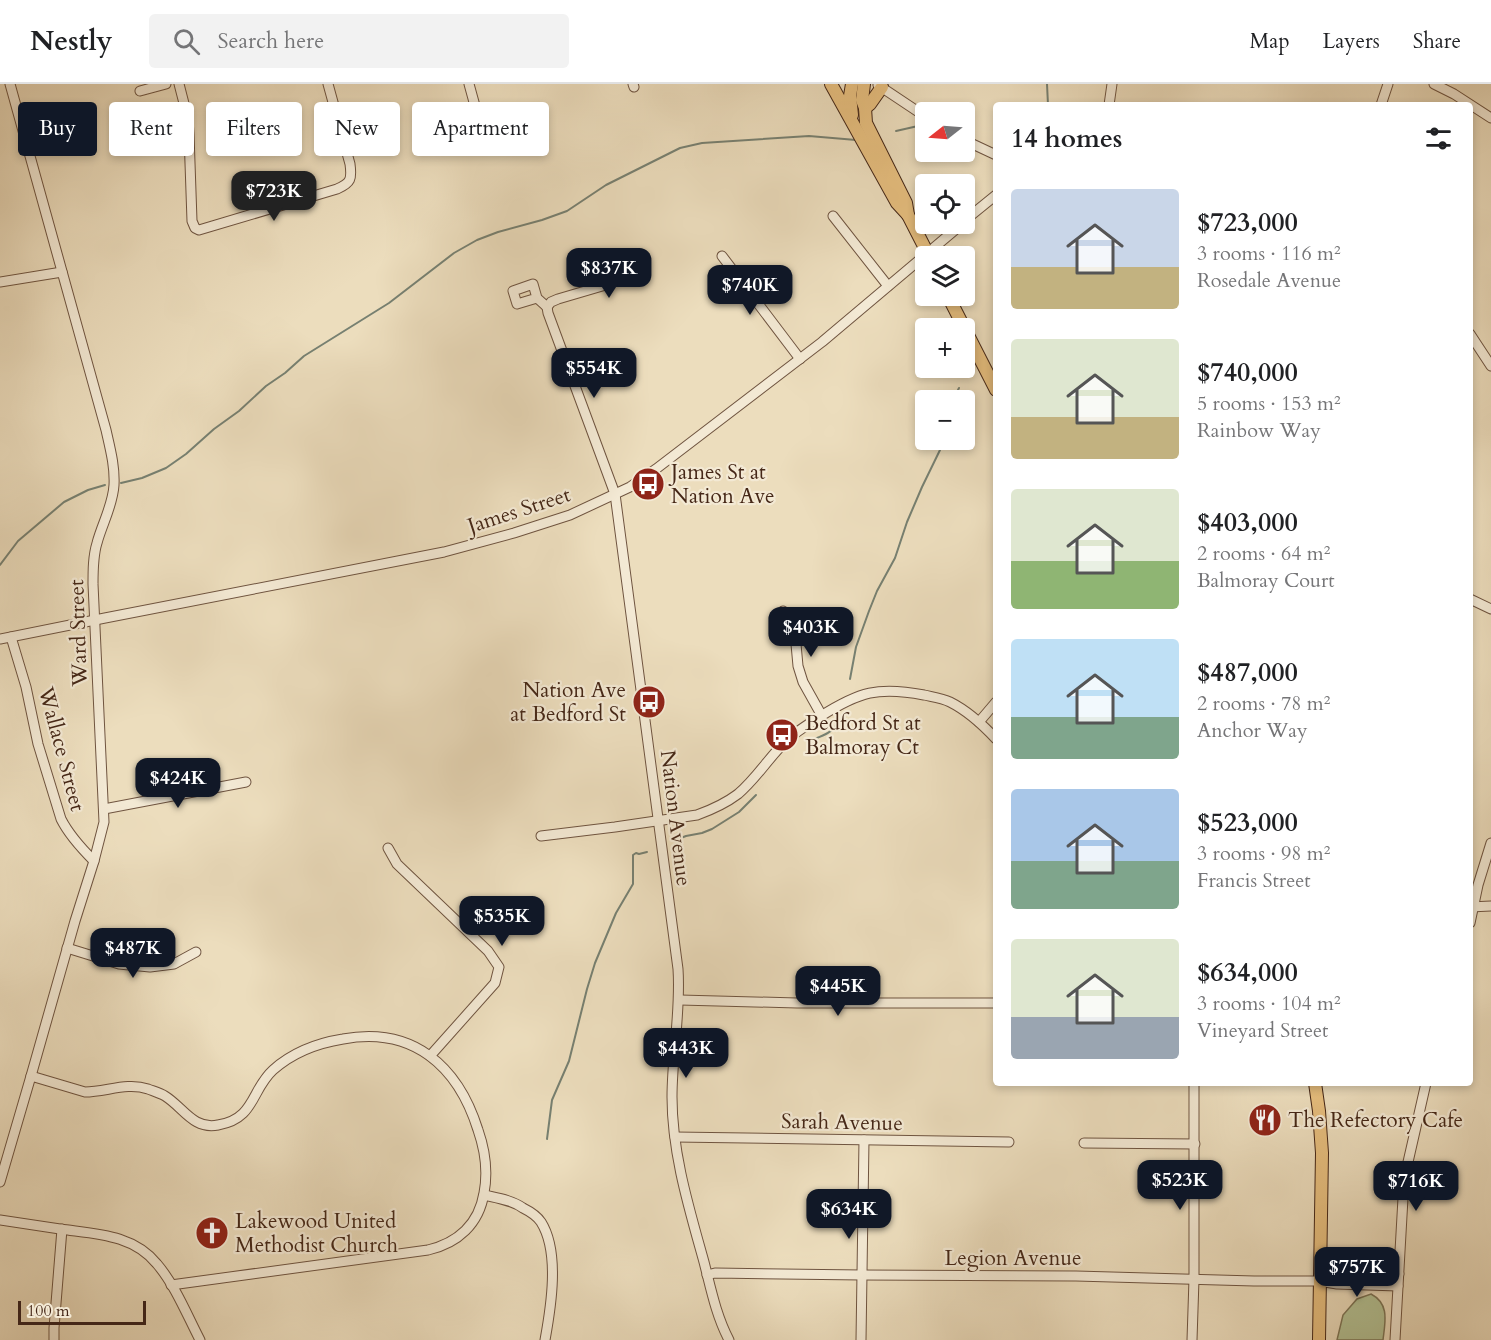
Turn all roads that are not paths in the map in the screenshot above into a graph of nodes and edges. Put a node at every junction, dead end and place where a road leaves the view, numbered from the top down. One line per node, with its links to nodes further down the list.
1 (10, 84): 35 (street, Ward Street)
2 (166, 84): 13 (street)
3 (179, 84): 4 (street)
4 (328, 84)
5 (469, 84): 14 (street)
6 (831, 84): 22 (main road)
7 (852, 84): 22 (main road)
8 (864, 84): 19 (main road)
9 (1112, 84): 15 (street)
10 (1388, 84): 16 (street)
11 (1434, 84): 17 (street)
12 (879, 86): 19 (main road); 20 (street)
13 (140, 91)
14 (474, 102)
15 (1110, 102)
16 (1382, 102)
17 (1466, 102)
18 (1473, 106): 21 (street)
19 (865, 108): 27 (main road)
20 (915, 110)
21 (1491, 118)
22 (853, 123): 27 (main road)
23 (975, 145): 24 (street)
24 (993, 154)
25 (993, 197): 26 (street, James Street)
26 (975, 212)
27 (908, 215): 30 (main road)
28 (833, 216): 37 (street)
29 (950, 234): 31 (street, James Street)
30 (924, 246)
31 (938, 246)
32 (624, 255): 40 (street)
33 (722, 256): 42 (street)
34 (915, 265): 37 (street, James Street)
35 (62, 272): 36 (street); 49 (street, Ward Street)
36 (0, 282)
37 (888, 286): 42 (street, James Street)
38 (537, 298): 40 (street)
39 (953, 306): 44 (main road)
40 (548, 307): 45 (street, Nation Avenue)
41 (1473, 339): 43 (street)
42 (800, 359): 45 (street, James Street)
43 (1491, 366)
44 (993, 384)
45 (615, 494): 49 (street, James Street); 58 (street, Nation Avenue)
46 (1473, 600): 47 (street)
47 (1491, 609)
48 (783, 611): 53 (street)
49 (94, 620): 50 (street, James Street); 57 (street, Ward Street)
50 (11, 637): 51 (street, James Street); 62 (street, Wallace Street)
51 (0, 639)
52 (993, 706): 54 (street)
53 (822, 716): 54 (street); 58 (street)
54 (979, 722): 55 (street)
55 (993, 737)
56 (246, 782): 57 (street)
57 (104, 808): 62 (street, Ward Street)
58 (658, 821): 59 (street); 68 (street, Nation Avenue)
59 (541, 836)
60 (1491, 843): 63 (street)
61 (388, 848): 70 (street)
62 (94, 861): 66 (street, Ward Street)
63 (1473, 904)
64 (1491, 906): 65 (street)
65 (1473, 907)
66 (67, 948): 67 (street); 71 (street, Ward Street)
67 (196, 952)
68 (680, 1000): 69 (street); 75 (street, Nation Avenue)
69 (993, 1003)
70 (430, 1056): 71 (street); 81 (street)
71 (32, 1076): 80 (street, Ward Street)
72 (1194, 1086): 79 (street)
73 (1315, 1086): 88 (main road)
74 (1425, 1086): 84 (street)
75 (675, 1137): 76 (street, Sarah Avenue); 85 (street, Nation Avenue)
76 (864, 1140): 77 (street, Sarah Avenue); 86 (street)
77 (1009, 1142)
78 (1084, 1143): 79 (street)
79 (1195, 1144): 87 (street)
80 (0, 1182)
81 (484, 1195): 89 (street); 93 (street)
82 (0, 1220): 83 (street)
83 (62, 1229): 89 (street); 91 (street)
84 (1399, 1274): 88 (street, Legion Avenue); 90 (street)
85 (707, 1275): 86 (street, Legion Avenue); 94 (street, Nation Avenue)
86 (862, 1275): 87 (street, Legion Avenue); 95 (street)
87 (1194, 1279): 88 (street, Legion Avenue); 96 (street)
88 (1319, 1281): 90 (street, Legion Avenue); 97 (main road)
89 (171, 1285): 92 (street)
90 (1398, 1286): 98 (street)
91 (54, 1340)
92 (200, 1340)
93 (545, 1340)
94 (729, 1340)
95 (861, 1340)
96 (1192, 1340)
97 (1319, 1340)
98 (1395, 1340)

